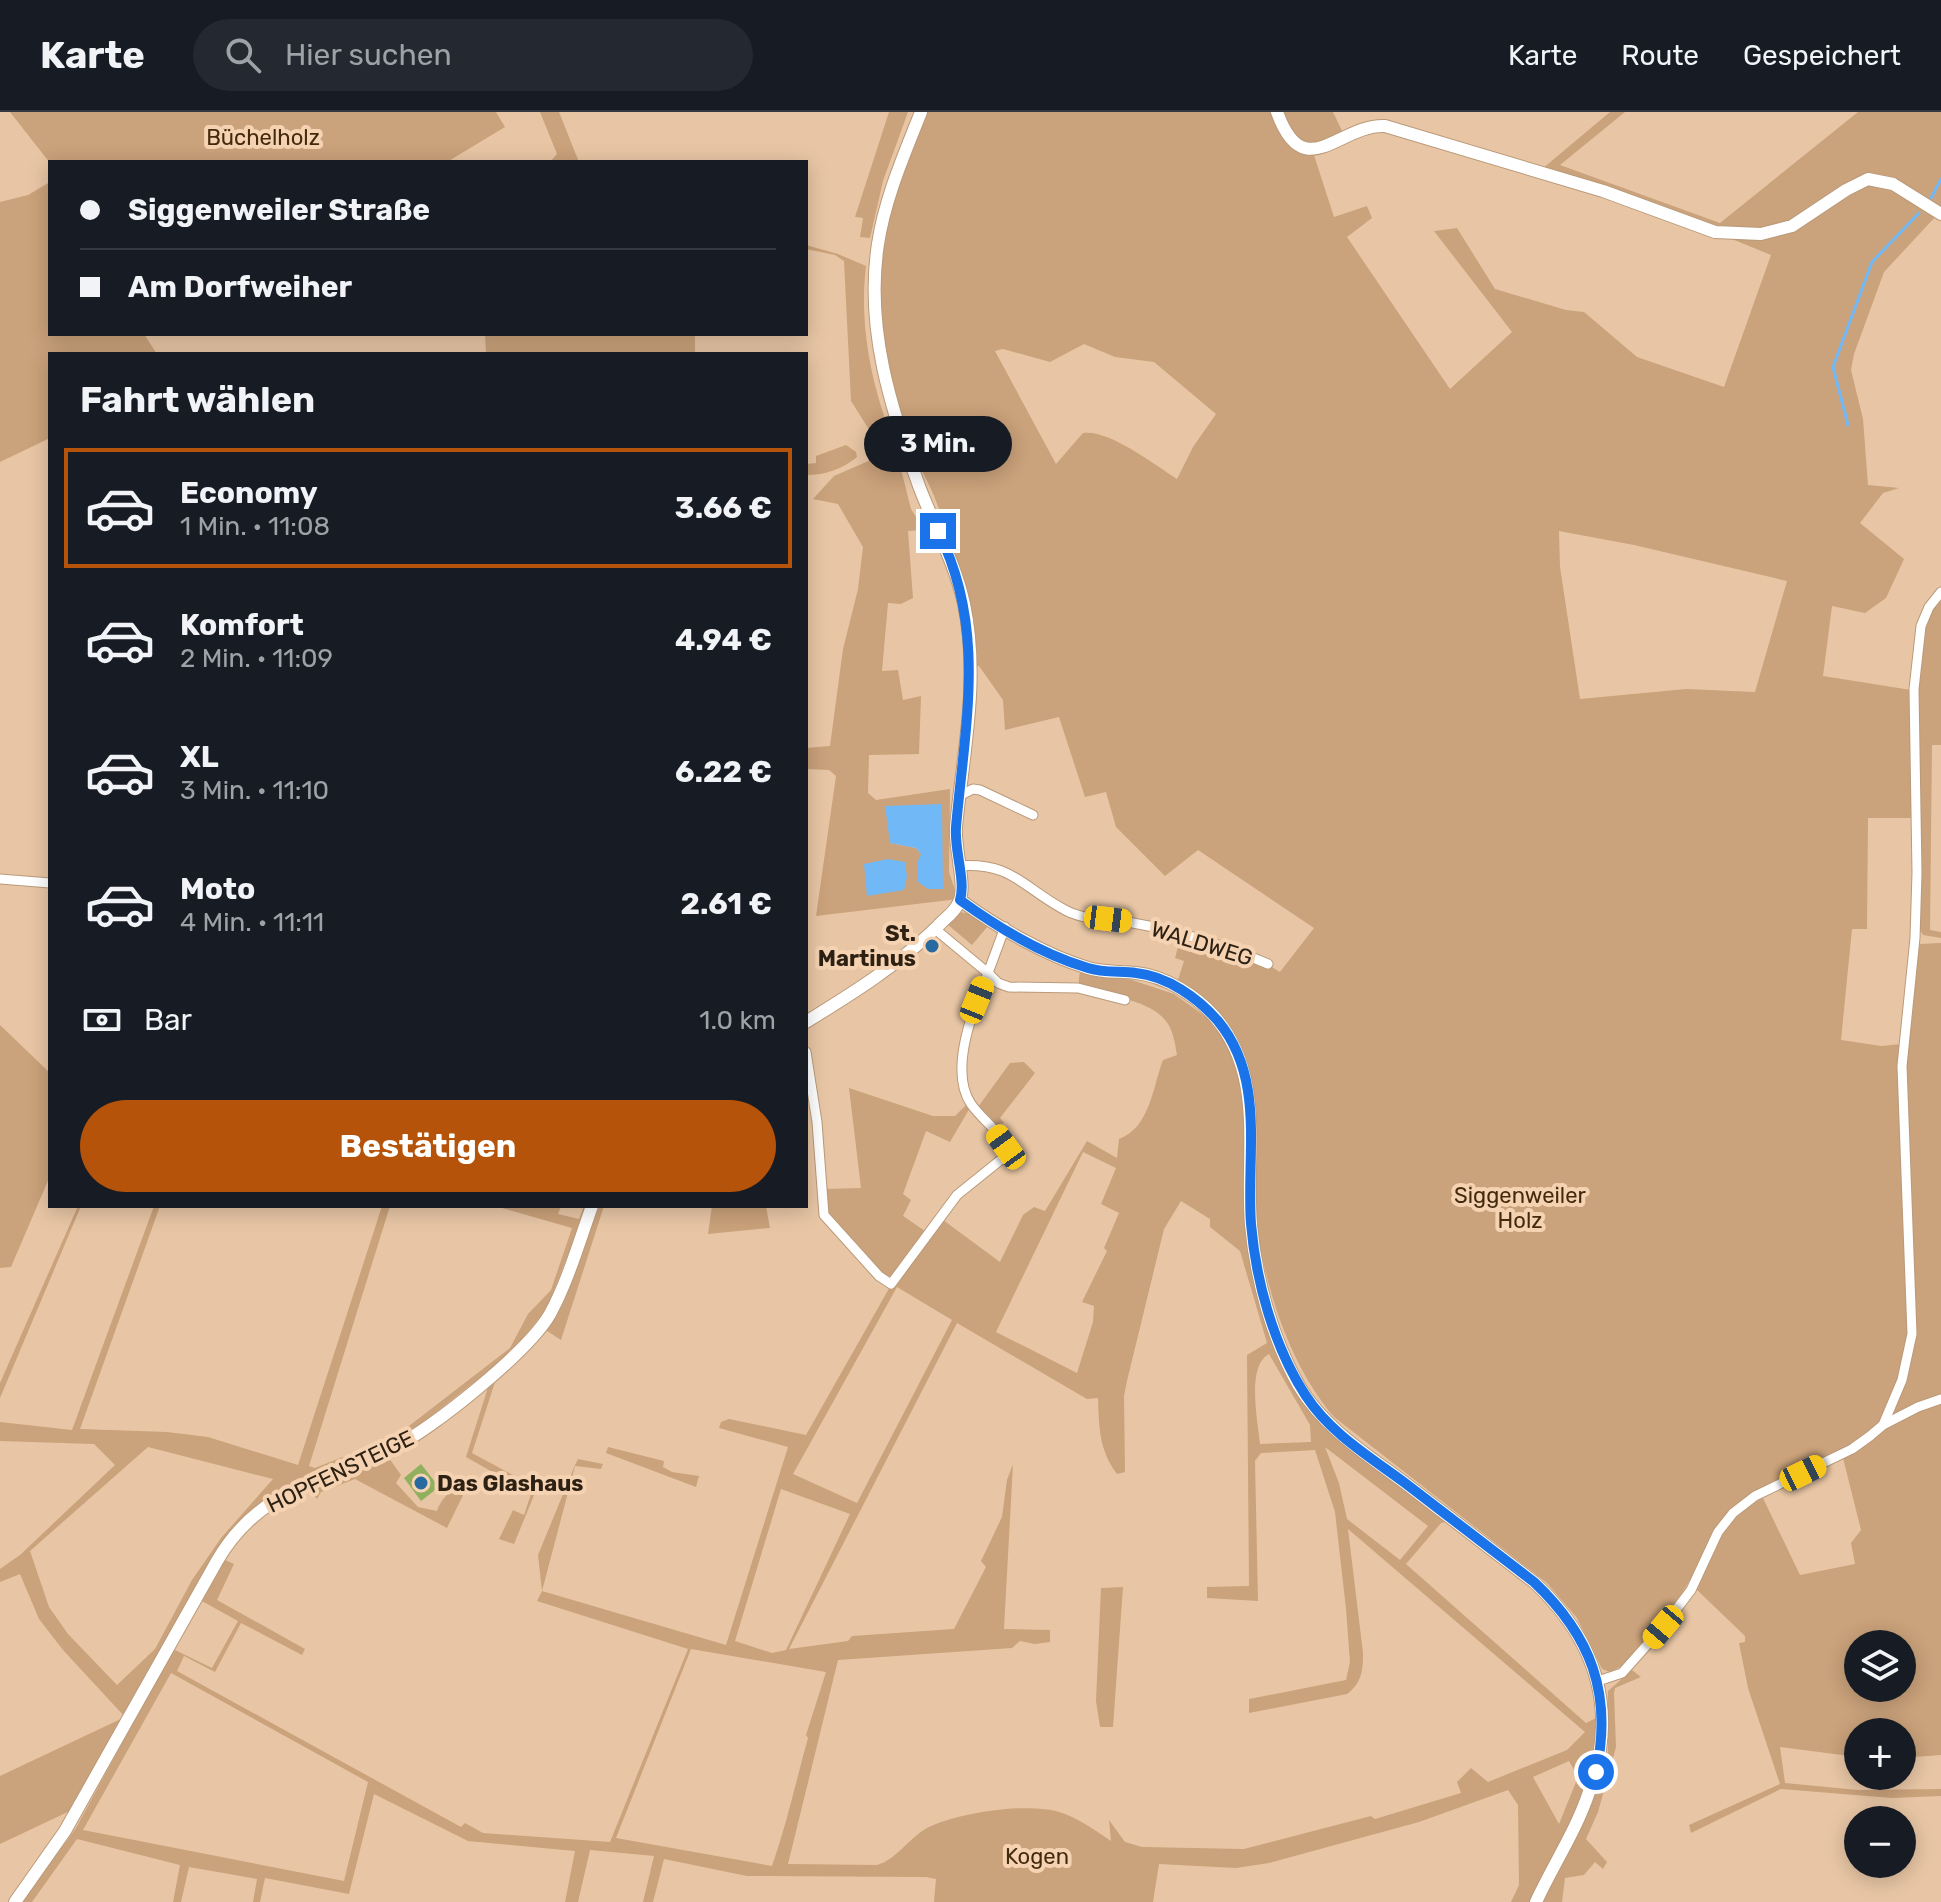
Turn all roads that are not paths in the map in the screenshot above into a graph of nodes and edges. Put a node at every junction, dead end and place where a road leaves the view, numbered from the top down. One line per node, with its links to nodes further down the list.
1 (921, 112): 5 (street)
2 (1277, 112): 3 (street)
3 (1941, 214)
4 (1941, 592): 20 (street)
5 (961, 795): 6 (street); 7 (street)
6 (1033, 815)
7 (958, 866): 10 (street); 13 (street, WALDWEG)
8 (0, 879): 9 (street)
9 (48, 883)
10 (960, 900): 11 (street); 12 (street)
11 (1005, 927): 14 (street); 21 (street)
12 (935, 929): 14 (street); 16 (street)
13 (1268, 964)
14 (988, 973): 15 (street); 17 (street)
15 (1125, 1000)
16 (808, 1021)
17 (808, 1065)
18 (591, 1208): 22 (street, HOPFENSTEIGE)
19 (1941, 1399): 20 (street)
20 (1883, 1425): 21 (street)
21 (1598, 1681): 23 (street)
22 (15, 1902)
23 (1536, 1902)

